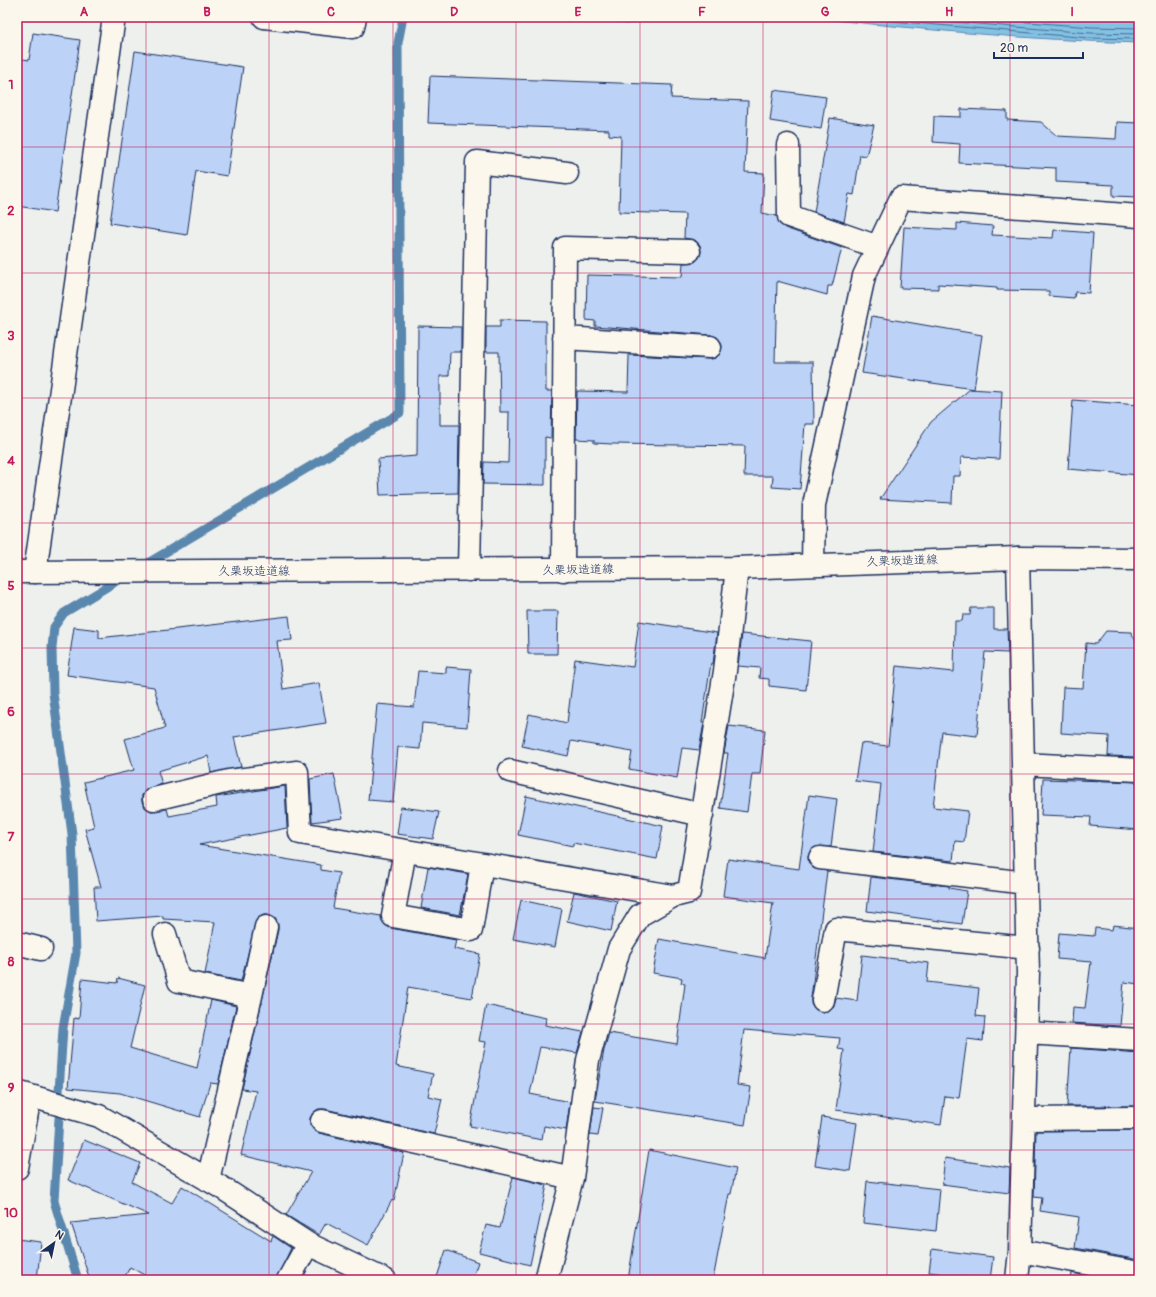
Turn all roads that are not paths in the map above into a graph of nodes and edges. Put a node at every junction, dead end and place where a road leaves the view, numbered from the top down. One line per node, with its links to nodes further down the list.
1 (114, 17): 17 (street)
2 (264, 17): 3 (street)
3 (355, 17)
4 (788, 145): 7 (street)
5 (567, 173): 15 (street)
6 (1139, 216): 7 (street)
7 (878, 247): 13 (street)
8 (689, 251): 9 (street)
9 (564, 338): 10 (street); 16 (street)
10 (710, 346)
11 (1018, 558): 12 (street, 久栗坂造道線); 13 (street, 久栗坂造道線); 18 (street)
12 (1139, 559)
13 (813, 564): 14 (street, 久栗坂造道線)
14 (736, 568): 16 (street, 久栗坂造道線); 22 (street)
15 (469, 570): 16 (street, 久栗坂造道線); 17 (street, 久栗坂造道線)
16 (563, 570)
17 (26, 572)
18 (1023, 764): 19 (street); 26 (street)
19 (1139, 770)
20 (510, 771): 22 (street)
21 (154, 799): 23 (street)
22 (702, 815): 27 (street)
23 (405, 851): 25 (street); 25 (street)
24 (820, 858): 26 (street)
25 (482, 864): 27 (street)
26 (1026, 883): 31 (street)
27 (673, 896): 42 (street)
28 (266, 927): 33 (street)
29 (164, 934): 33 (street)
30 (17, 943): 32 (street)
31 (1028, 948): 34 (street); 35 (street)
32 (41, 949)
33 (251, 996): 43 (street)
34 (823, 1000)
35 (1027, 1033): 36 (street); 39 (street)
36 (1139, 1040)
37 (23, 1094): 41 (street); 43 (street)
38 (1139, 1118): 39 (street)
39 (1024, 1119): 45 (street)
40 (322, 1122): 42 (street)
41 (17, 1168)
42 (572, 1178): 49 (street)
43 (208, 1180): 44 (street)
44 (308, 1244): 47 (street); 48 (street)
45 (1020, 1251): 46 (street); 50 (street)
46 (1139, 1272)
47 (288, 1280)
48 (386, 1280)
49 (546, 1280)
50 (1017, 1280)

